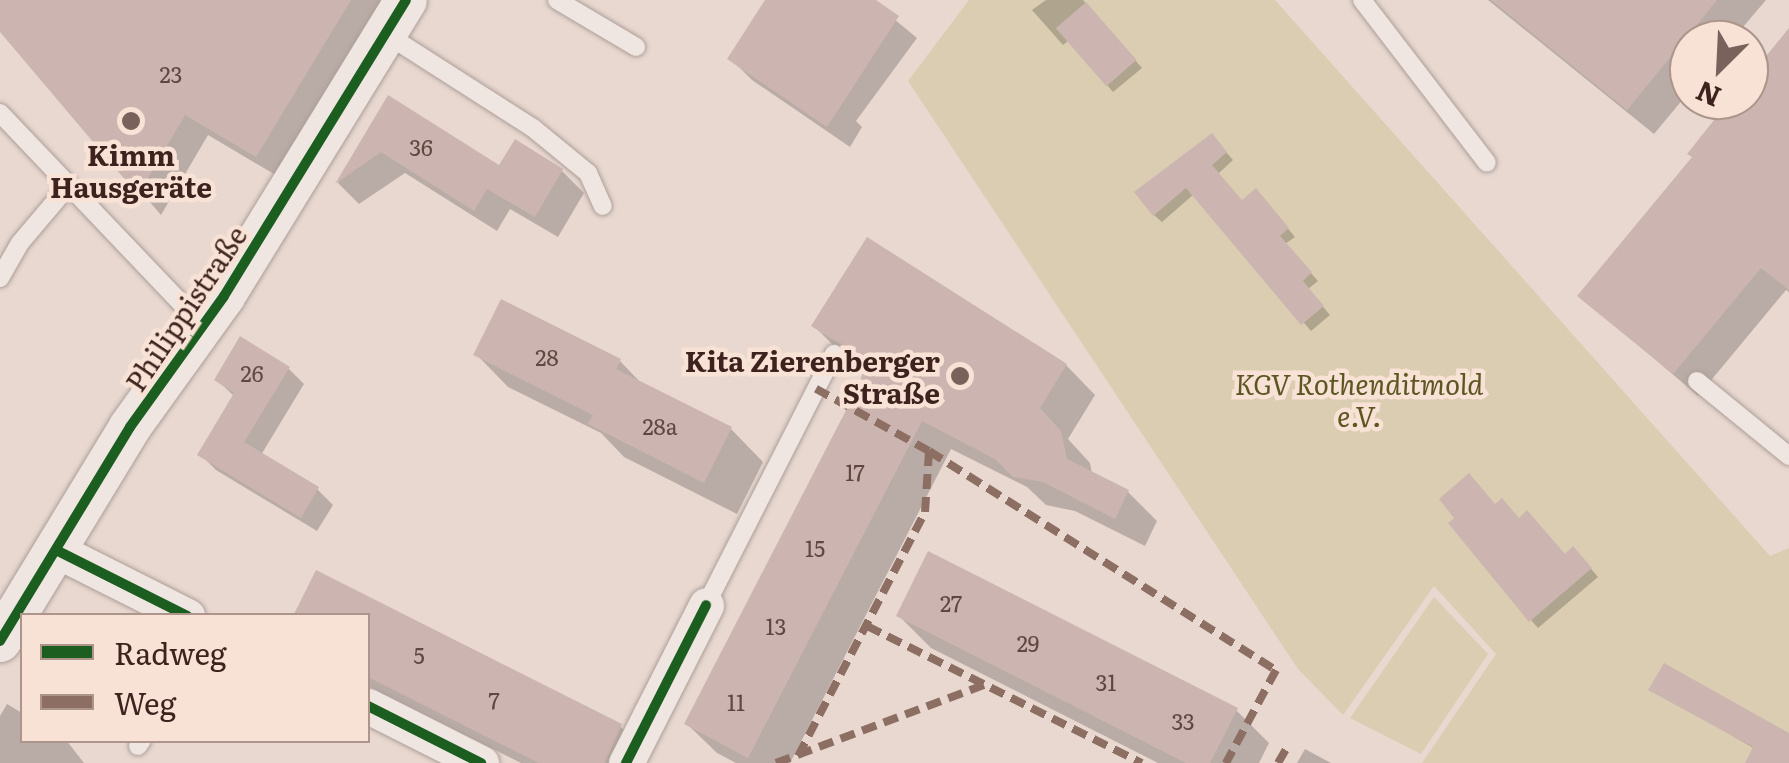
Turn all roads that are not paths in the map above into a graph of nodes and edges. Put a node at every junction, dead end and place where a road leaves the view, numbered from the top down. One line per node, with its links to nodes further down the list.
1 (558, 0): 4 (lane)
2 (1362, 0): 6 (lane)
3 (396, 17): 8 (lane); 10 (street, Philippistraße)
4 (636, 47)
5 (0, 112): 7 (lane)
6 (1487, 163)
7 (68, 185): 9 (lane); 10 (lane)
8 (602, 206)
9 (0, 278)
10 (203, 326): 14 (street, Philippistraße)
11 (834, 354): 15 (lane)
12 (1698, 381): 13 (lane)
13 (1789, 456)
14 (56, 550): 16 (street); 17 (street, Philippistraße)
15 (706, 605): 20 (street)
16 (181, 613)
17 (0, 641)
18 (370, 707): 19 (street)
19 (481, 763)
20 (626, 763)

